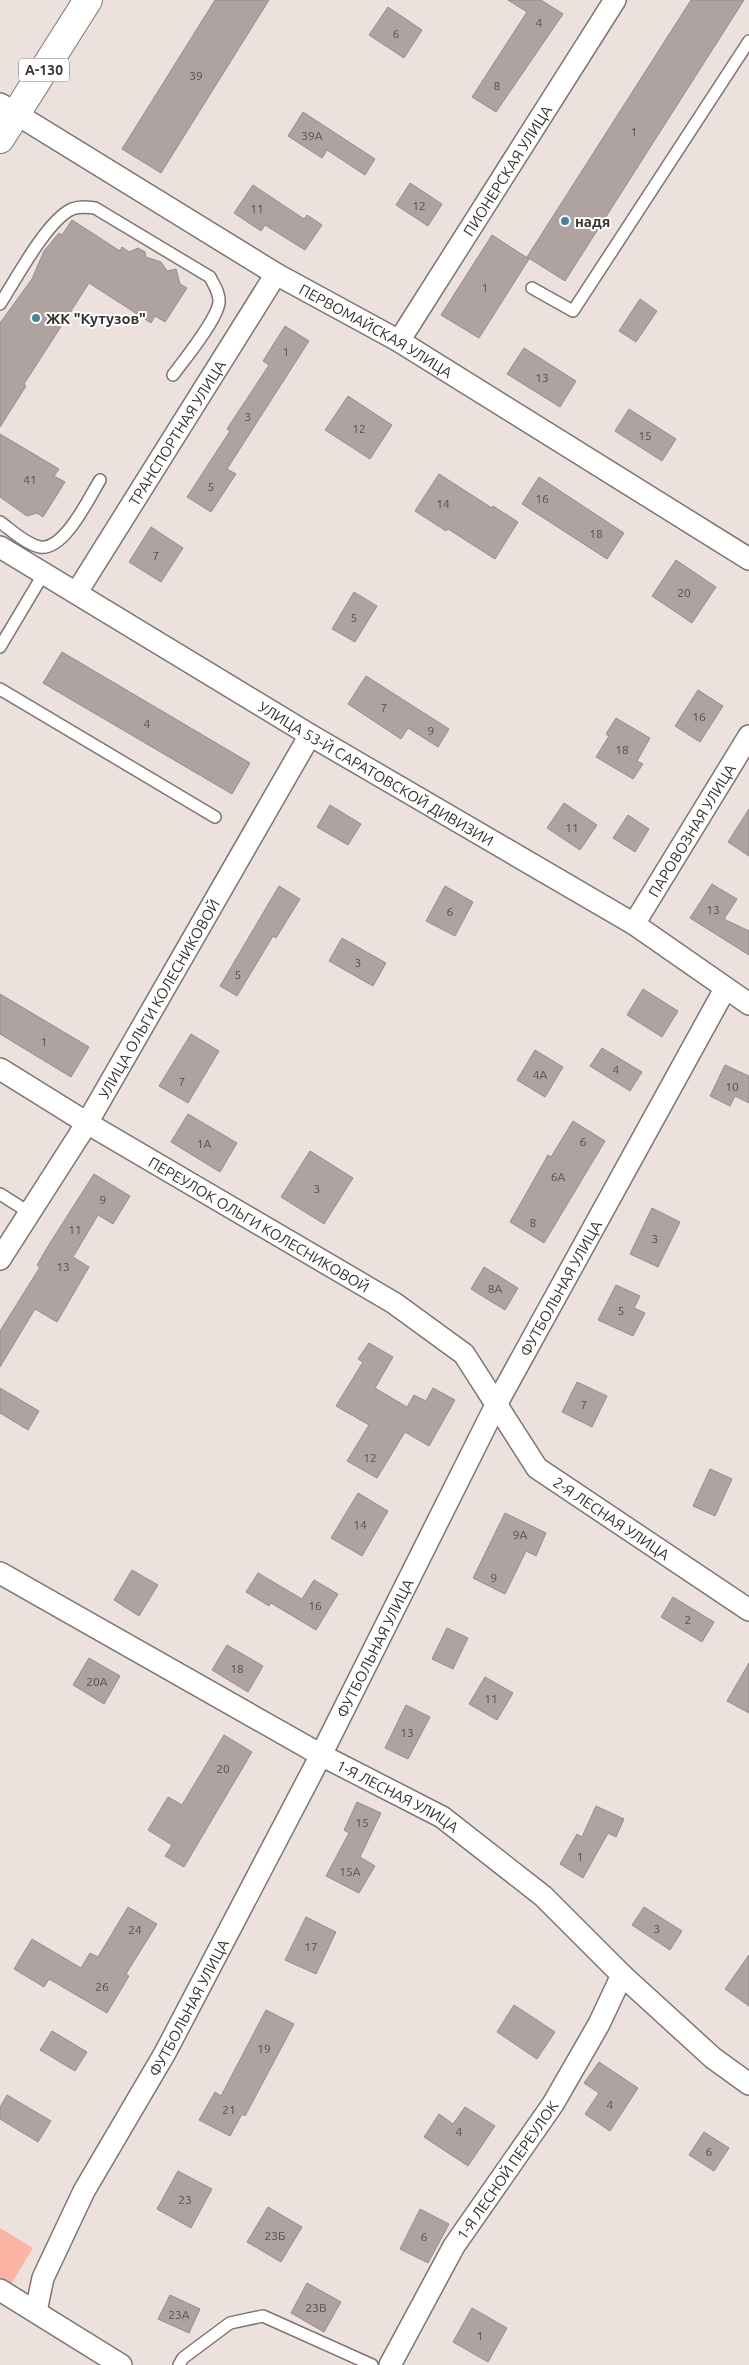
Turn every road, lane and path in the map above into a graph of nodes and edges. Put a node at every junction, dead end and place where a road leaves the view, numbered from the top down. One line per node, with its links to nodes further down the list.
1 (88, 0): 4 (main road, А-130)
2 (615, 0): 9 (street, ПИОНЕРСКАЯ УЛИЦА)
3 (749, 41): 7 (lane)
4 (8, 108): 5 (main road, А-130); 6 (street, ПЕРВОМАЙСКАЯ УЛИЦА)
5 (0, 139)
6 (276, 274): 9 (street, ПЕРВОМАЙСКАЯ УЛИЦА); 16 (street, ТРАНСПОРТНАЯ УЛИЦА)
7 (532, 288)
8 (0, 304): 10 (lane)
9 (399, 341): 14 (street, ПЕРВОМАЙСКАЯ УЛИЦА)
10 (173, 375)
11 (100, 480): 12 (lane)
12 (0, 522)
13 (0, 547): 15 (street, УЛИЦА 53-Й САРАТОВСКОЙ ДИВИЗИИ)
14 (749, 559)
15 (44, 573): 16 (street, УЛИЦА 53-Й САРАТОВСКОЙ ДИВИЗИИ); 17 (lane)
16 (77, 592): 19 (street, УЛИЦА 53-Й САРАТОВСКОЙ ДИВИЗИИ)
17 (0, 647)
18 (0, 689): 21 (lane)
19 (310, 735): 22 (street, УЛИЦА 53-Й САРАТОВСКОЙ ДИВИЗИИ); 26 (street, УЛИЦА ОЛЬГИ КОЛЕСНИКОВОЙ)
20 (749, 736): 22 (street, ПАРОВОЗНАЯ УЛИЦА)
21 (215, 817)
22 (634, 924): 23 (street, УЛИЦА 53-Й САРАТОВСКОЙ ДИВИЗИИ)
23 (725, 989): 24 (street, УЛИЦА 53-Й САРАТОВСКОЙ ДИВИЗИИ); 30 (street, ФУТБОЛЬНАЯ УЛИЦА)
24 (749, 1004)
25 (0, 1069): 26 (street, ПЕРЕУЛОК ОЛЬГИ КОЛЕСНИКОВОЙ)
26 (87, 1123): 28 (street, УЛИЦА ОЛЬГИ КОЛЕСНИКОВОЙ); 30 (street, ПЕРЕУЛОК ОЛЬГИ КОЛЕСНИКОВОЙ)
27 (0, 1194): 28 (lane)
28 (30, 1213): 29 (street, УЛИЦА ОЛЬГИ КОЛЕСНИКОВОЙ)
29 (0, 1259)
30 (497, 1403): 32 (street, 2-Я ЛЕСНАЯ УЛИЦА); 33 (street, ФУТБОЛЬНАЯ УЛИЦА)
31 (0, 1573): 33 (street, 1-Я ЛЕСНАЯ УЛИЦА)
32 (749, 1610)
33 (321, 1755): 34 (street, 1-Я ЛЕСНАЯ УЛИЦА); 37 (street, ФУТБОЛЬНАЯ УЛИЦА)
34 (622, 1975): 35 (street, 1-Я ЛЕСНАЯ УЛИЦА); 41 (street, 1-Я ЛЕСНОЙ ПЕРЕУЛОК)
35 (749, 2084)
36 (0, 2290): 37 (street)
37 (36, 2311): 38 (street)
38 (122, 2365)
39 (179, 2365): 40 (lane)
40 (372, 2365)
41 (390, 2365)

